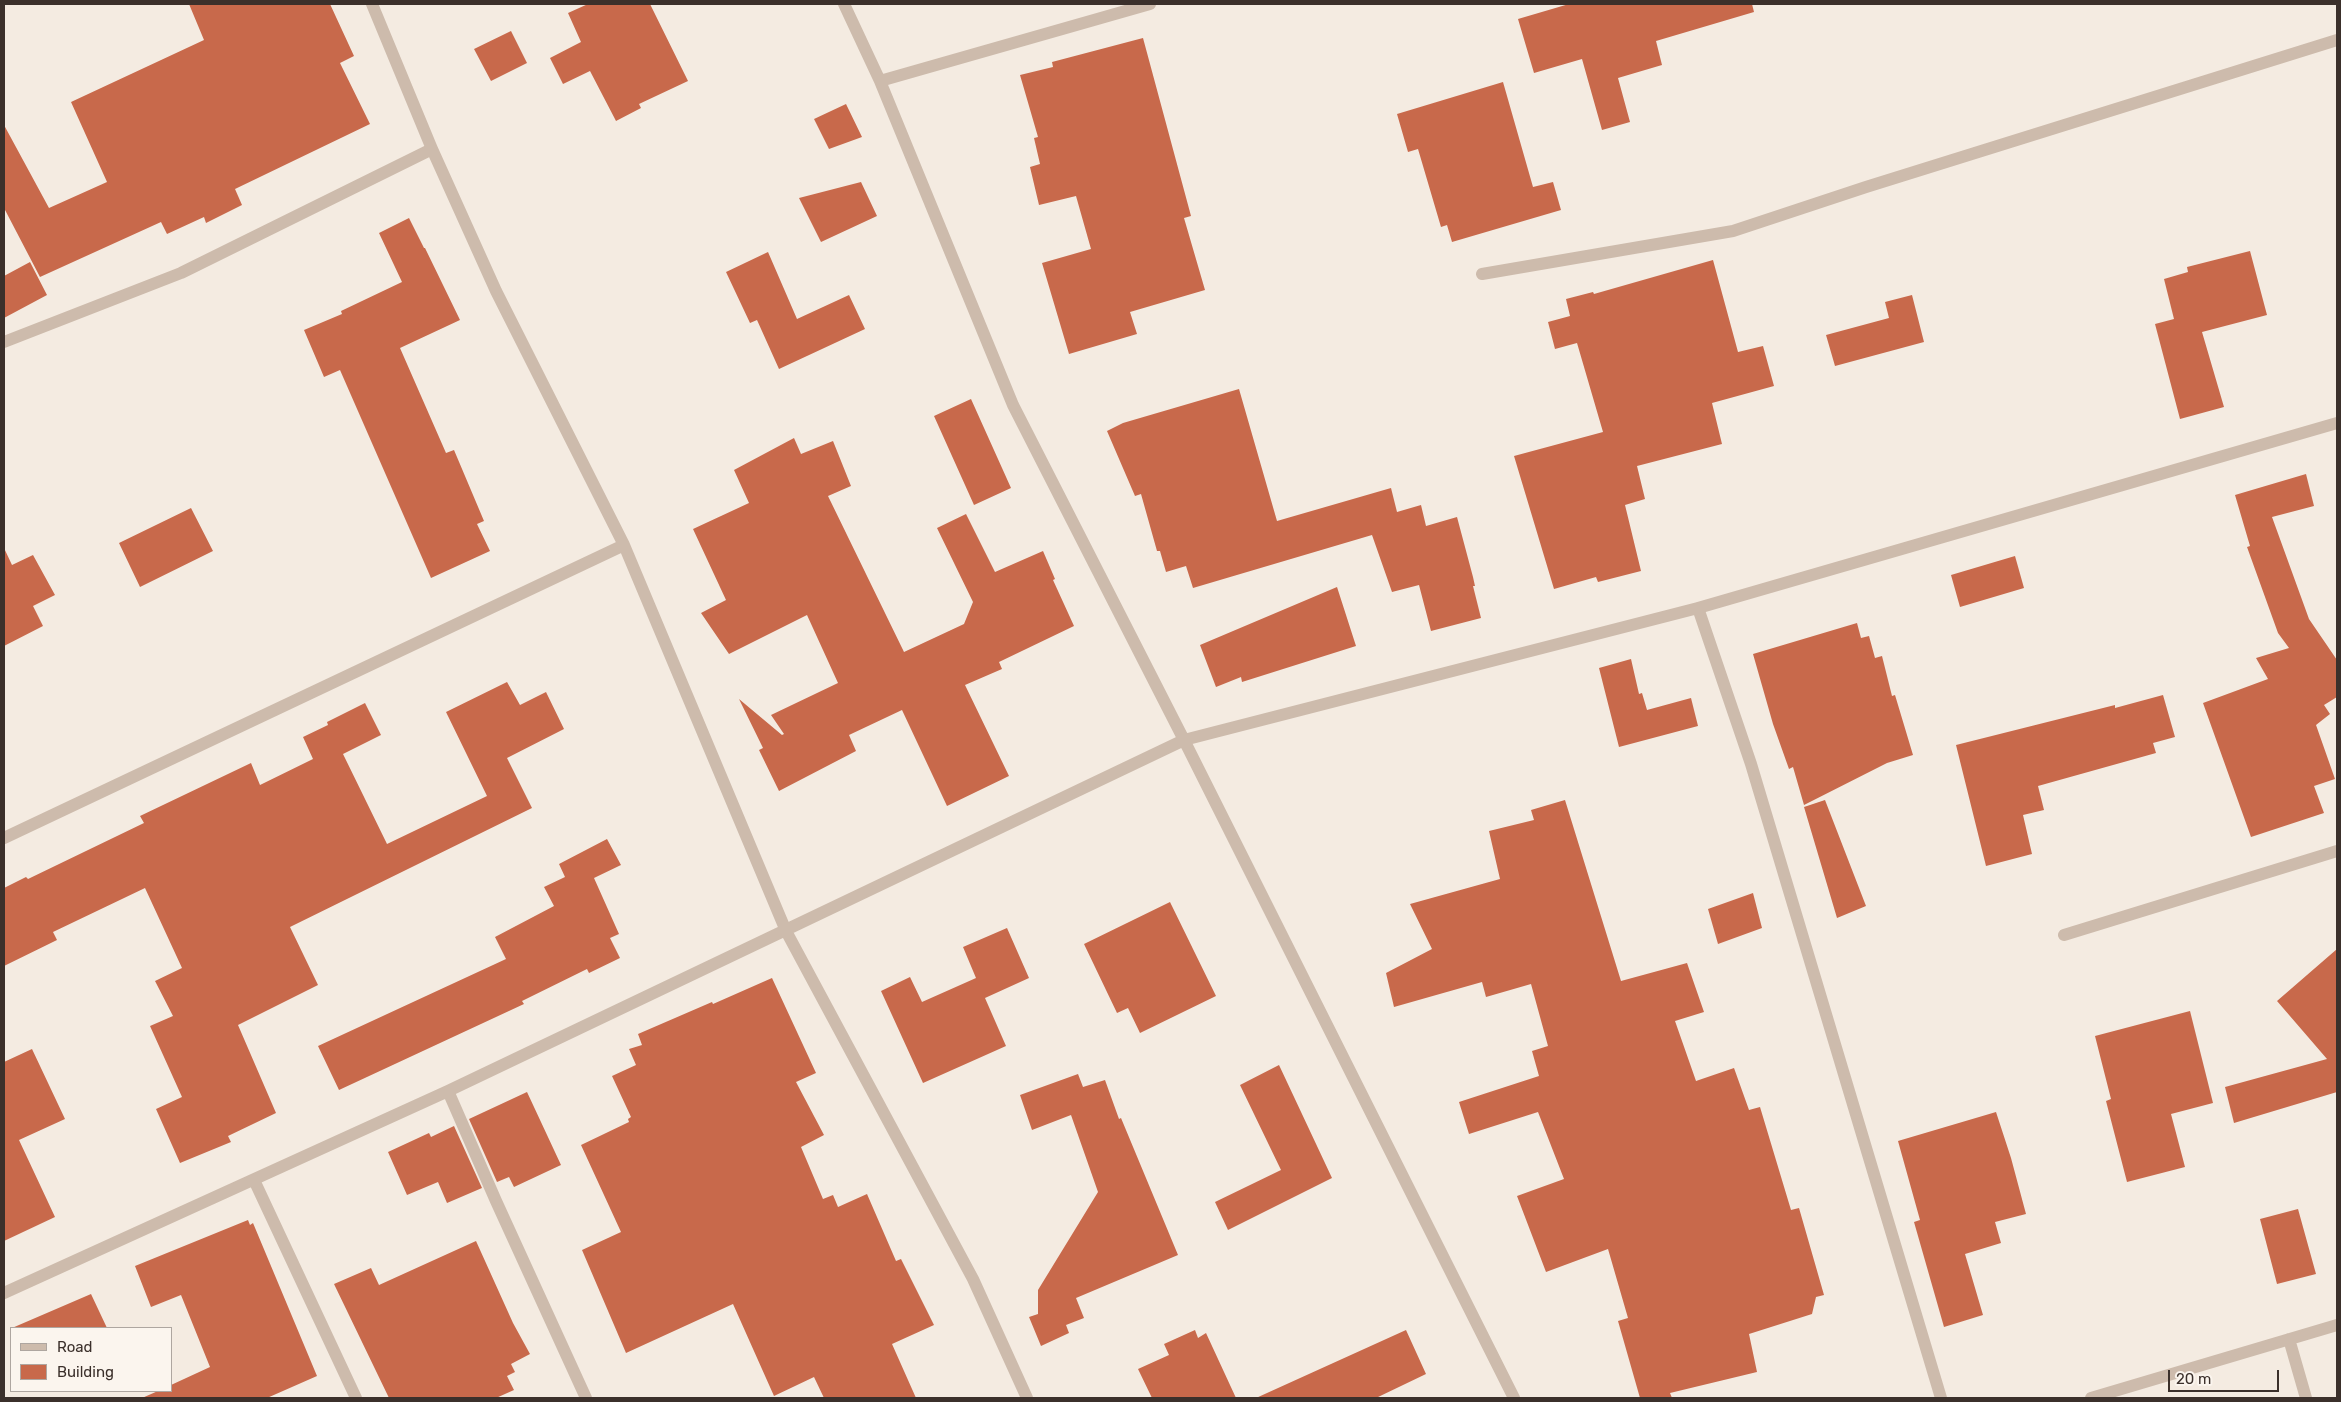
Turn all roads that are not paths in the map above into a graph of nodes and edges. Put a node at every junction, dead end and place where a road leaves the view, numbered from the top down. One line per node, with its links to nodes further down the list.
1 (372, 4): 6 (street)
2 (844, 4): 5 (street)
3 (1150, 4): 5 (street)
4 (2337, 40): 7 (street)
5 (880, 81): 12 (street)
6 (432, 149): 8 (street); 10 (street)
7 (1482, 274)
8 (4, 342)
9 (2337, 423): 11 (street)
10 (624, 545): 13 (street); 15 (street)
11 (1698, 608): 12 (street); 26 (street)
12 (1184, 740): 15 (street); 25 (street)
13 (4, 838)
14 (2337, 852): 16 (street)
15 (786, 932): 17 (street); 24 (street)
16 (2064, 936)
17 (448, 1091): 18 (street); 23 (street)
18 (254, 1180): 19 (street); 22 (street)
19 (4, 1293)
20 (2337, 1325): 21 (street)
21 (2289, 1339): 27 (street); 28 (street)
22 (356, 1398)
23 (586, 1398)
24 (1026, 1398)
25 (1514, 1398)
26 (1941, 1398)
27 (2091, 1398)
28 (2306, 1398)

